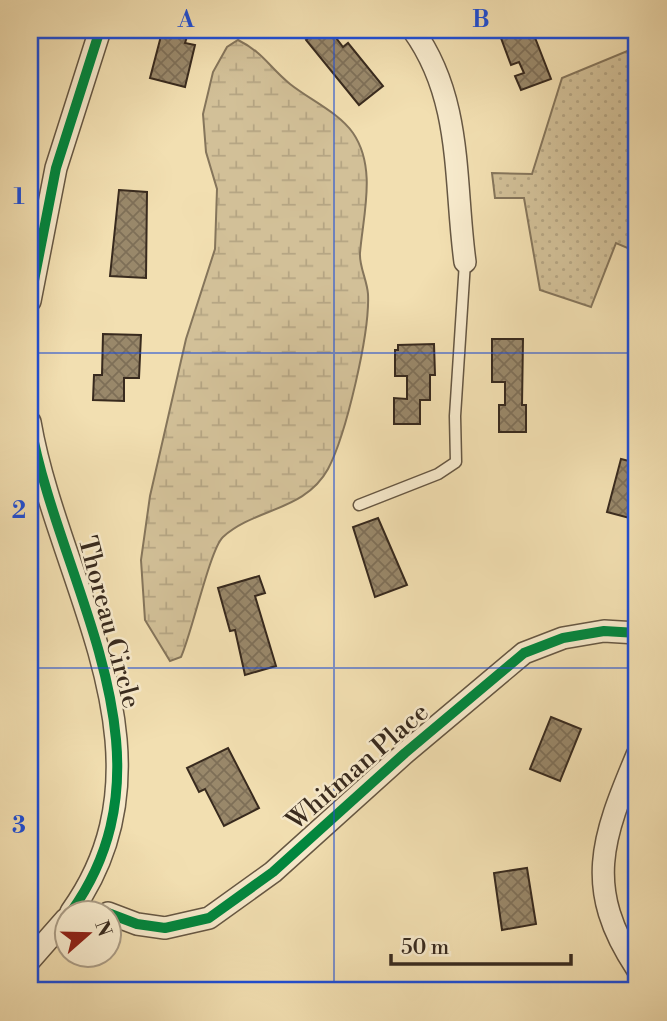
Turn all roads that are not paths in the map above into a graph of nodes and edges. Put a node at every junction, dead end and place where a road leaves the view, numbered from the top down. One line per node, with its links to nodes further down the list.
1 (100, 30): 4 (street)
2 (413, 30): 3 (street)
3 (465, 262): 6 (lane)
4 (30, 301)
5 (30, 422): 9 (street, Thoreau Circle)
6 (359, 505)
7 (637, 633): 10 (street, Whitman Place)
8 (637, 755): 13 (street)
9 (79, 898)
10 (122, 918)
11 (52, 935): 12 (street)
12 (30, 961)
13 (637, 969)

